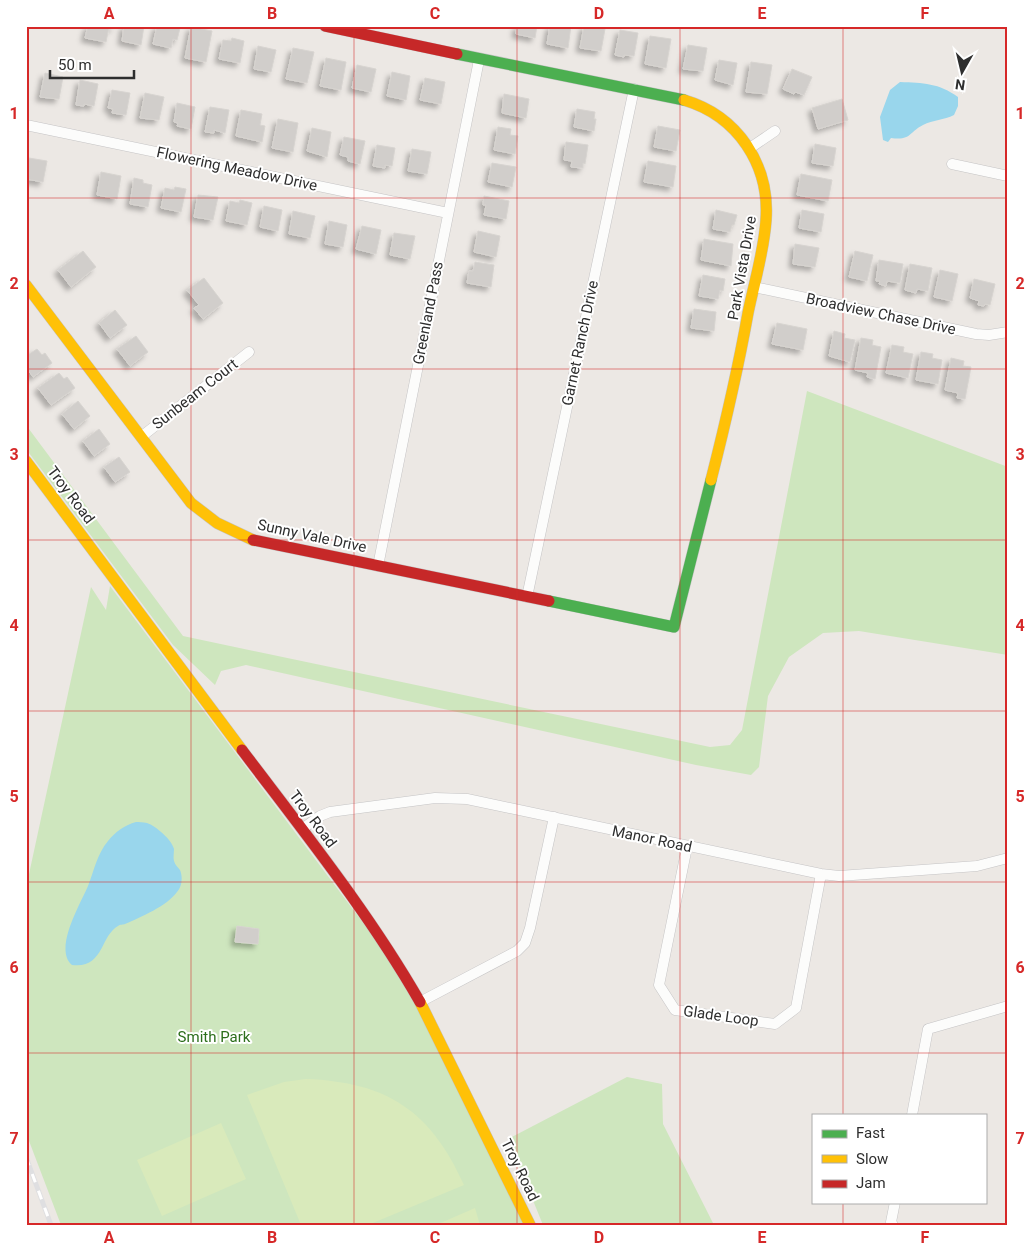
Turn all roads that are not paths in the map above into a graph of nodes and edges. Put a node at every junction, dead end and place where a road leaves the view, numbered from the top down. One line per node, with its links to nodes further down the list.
1 (325, 26): 2 (street, Park Vista Drive)
2 (479, 60): 3 (street, Park Vista Drive); 9 (street, Greenland Pass)
3 (634, 89): 6 (street, Park Vista Drive); 17 (street, Garnet Ranch Drive)
4 (26, 126): 9 (street, Flowering Meadow Drive)
5 (775, 131): 6 (street)
6 (750, 148): 11 (street, Park Vista Drive)
7 (952, 164): 8 (street)
8 (1008, 176)
9 (448, 213): 16 (street, Greenland Pass)
10 (26, 284): 14 (street, Sunny Vale Drive)
11 (754, 288): 12 (street, Broadview Chase Drive); 18 (street, Park Vista Drive)
12 (1008, 332)
13 (248, 352): 14 (street, Sunbeam Court)
14 (141, 437): 16 (street, Sunny Vale Drive)
15 (26, 461): 20 (street, Troy Road)
16 (378, 566): 17 (street, Sunny Vale Drive)
17 (527, 597): 18 (street, Sunny Vale Drive)
18 (674, 627)
19 (554, 818): 20 (street, Manor Road); 21 (street, Manor Road); 24 (street)
20 (302, 829): 24 (street, Troy Road)
21 (688, 847): 23 (street, Manor Road); 23 (street, Glade Loop)
22 (1008, 858): 23 (street, Manor Road)
23 (821, 874)
24 (420, 1002): 28 (street, Troy Road)
25 (1008, 1006): 26 (street)
26 (912, 1114)
27 (895, 1204): 29 (street)
28 (530, 1225)
29 (893, 1225)

